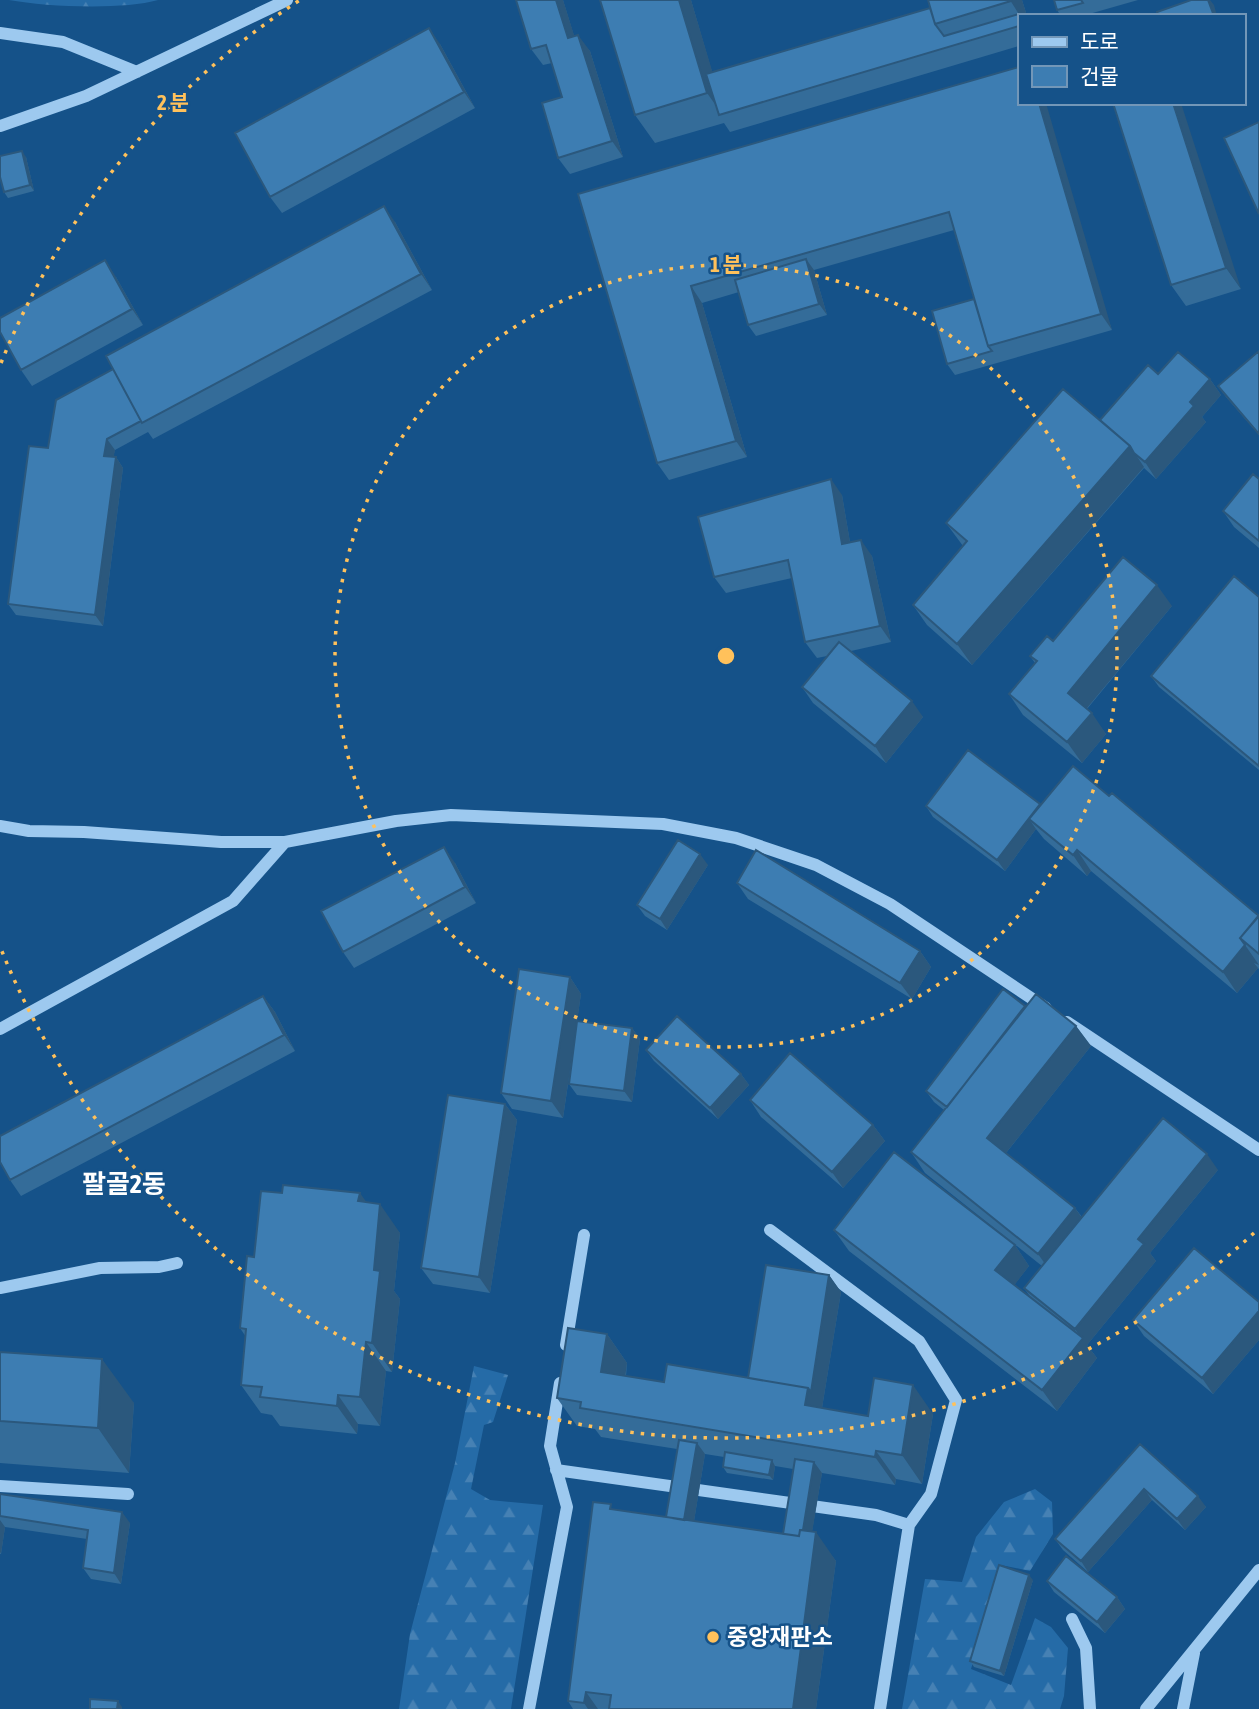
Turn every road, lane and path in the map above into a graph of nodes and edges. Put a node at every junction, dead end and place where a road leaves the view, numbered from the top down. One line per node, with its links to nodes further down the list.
1 (287, 0): 3 (street)
2 (0, 33): 3 (street)
3 (137, 72): 4 (street)
4 (0, 126)
5 (0, 826): 6 (street)
6 (285, 842): 7 (street); 8 (street)
7 (0, 1029)
8 (1259, 1150)
9 (770, 1230): 16 (street)
10 (584, 1235): 13 (street)
11 (177, 1263): 12 (street)
12 (0, 1287)
13 (556, 1469): 16 (street); 20 (street)
14 (0, 1486): 15 (street)
15 (128, 1494)
16 (909, 1525): 21 (street)
17 (1259, 1570): 19 (street)
18 (1072, 1619): 22 (street)
19 (1195, 1650): 23 (street); 24 (street)
20 (529, 1709)
21 (880, 1709)
22 (1090, 1709)
23 (1146, 1709)
24 (1183, 1709)

